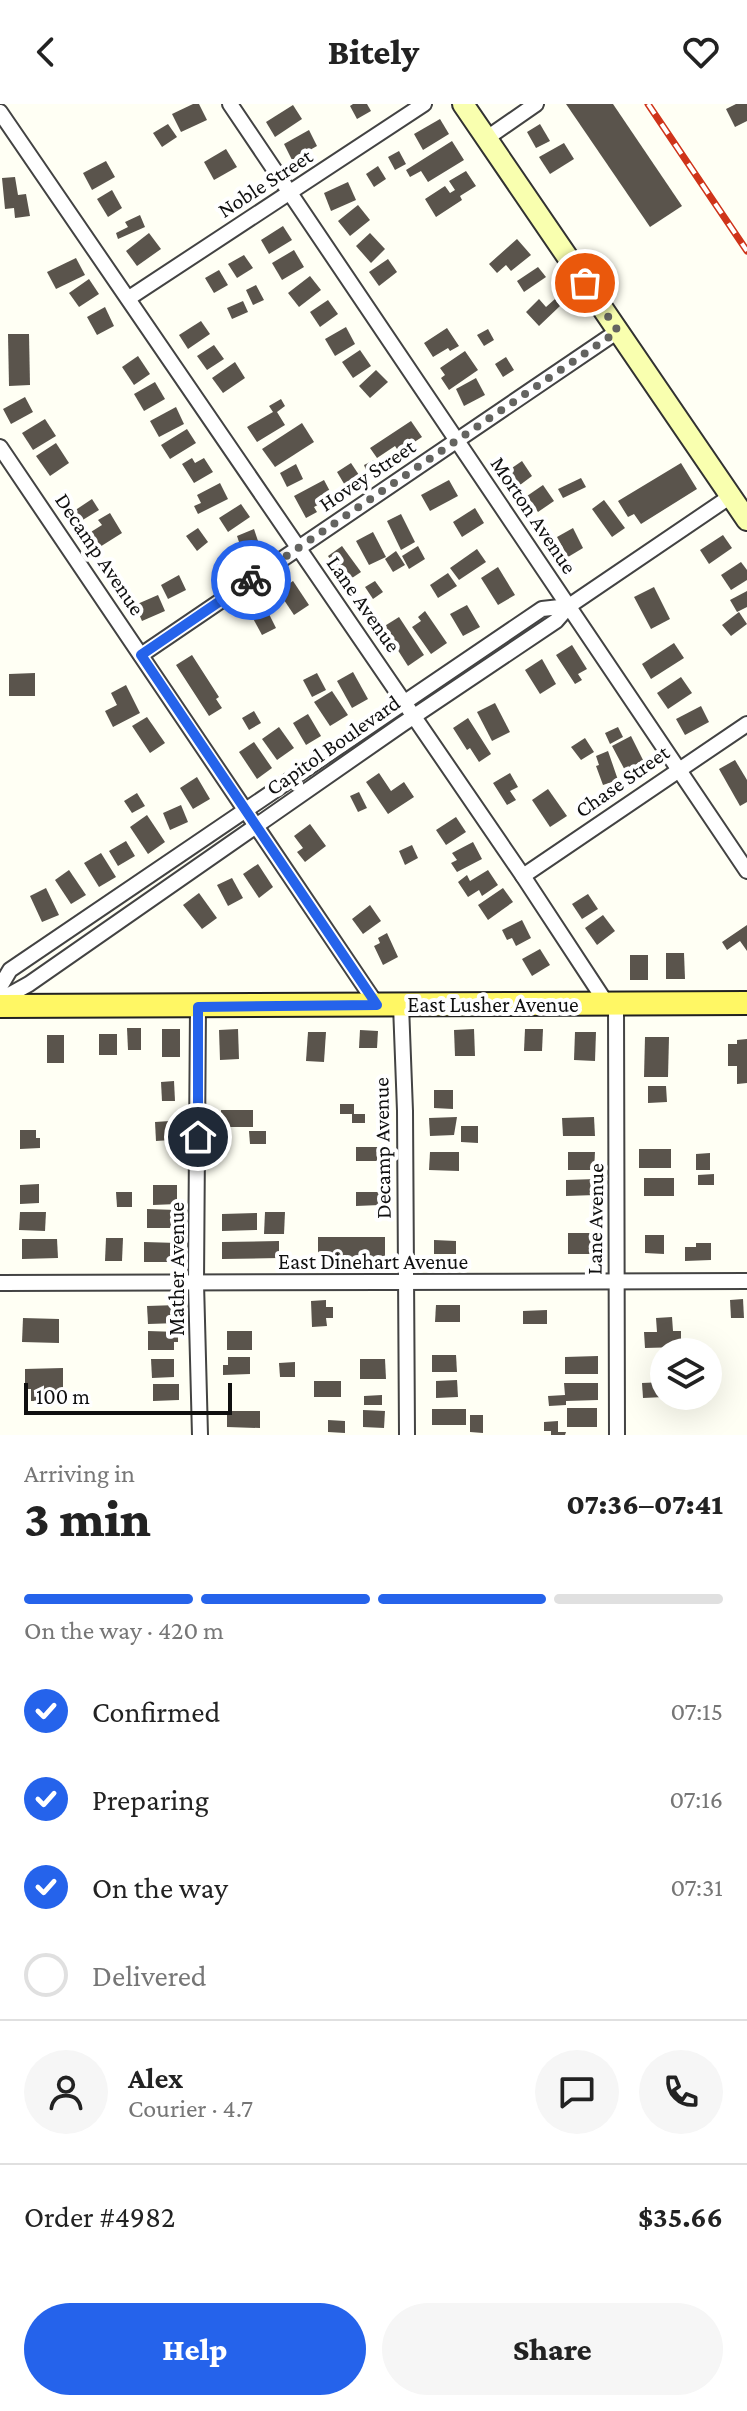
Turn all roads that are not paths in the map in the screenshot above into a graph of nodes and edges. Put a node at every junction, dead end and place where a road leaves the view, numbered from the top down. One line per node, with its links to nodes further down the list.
1 (230, 104): 7 (street, Morton Avenue)
2 (424, 104): 7 (street, Noble Street)
3 (463, 104): 6 (main road)
4 (536, 104): 6 (street)
5 (0, 112): 8 (street, Lane Avenue)
6 (487, 138): 9 (main road)
7 (290, 192): 8 (street, Noble Street); 10 (street, Morton Avenue)
8 (129, 298): 14 (street, Lane Avenue)
9 (618, 331): 10 (street, Hovey Street); 12 (main road)
10 (458, 440): 14 (street, Hovey Street); 15 (street, Morton Avenue)
11 (0, 447): 16 (street, Decamp Avenue)
12 (731, 496): 13 (main road); 15 (street, Capitol Boulevard)
13 (747, 520)
14 (298, 548): 16 (street, Hovey Street); 17 (street, Lane Avenue)
15 (569, 606): 17 (street, Capitol Boulevard); 19 (street, Morton Avenue)
16 (141, 655): 20 (street, Decamp Avenue)
17 (409, 710): 20 (street, Capitol Boulevard); 21 (street, Capitol Boulevard); 23 (street, Lane Avenue)
18 (747, 724): 19 (street, Chase Street)
19 (680, 768): 22 (street, Morton Avenue); 23 (street, Chase Street)
20 (246, 810): 21 (street, Decamp Avenue); 24 (street, Capitol Boulevard)
21 (256, 825): 25 (street, Capitol Boulevard); 28 (street, Decamp Avenue)
22 (747, 871)
23 (523, 876): 27 (street, Lane Avenue)
24 (0, 987)
25 (0, 1000)
26 (747, 1003): 27 (main road, East Lusher Avenue)
27 (612, 1004): 29 (main road, East Lusher Avenue); 34 (street, Lane Avenue)
28 (377, 1005): 29 (main road, East Lusher Avenue); 31 (main road, East Lusher Avenue)
29 (401, 1005): 33 (street, Decamp Avenue)
30 (0, 1006): 31 (main road, East Lusher Avenue)
31 (198, 1007): 36 (street, Mather Avenue)
32 (747, 1281): 34 (street, East Dinehart Avenue)
33 (406, 1282): 34 (street, East Dinehart Avenue); 36 (street, East Dinehart Avenue); 38 (street, Decamp Avenue)
34 (616, 1282): 39 (street, Lane Avenue)
35 (0, 1283): 36 (street, East Dinehart Avenue)
36 (196, 1283): 37 (street, Mather Avenue)
37 (200, 1435)
38 (407, 1435)
39 (617, 1435)

